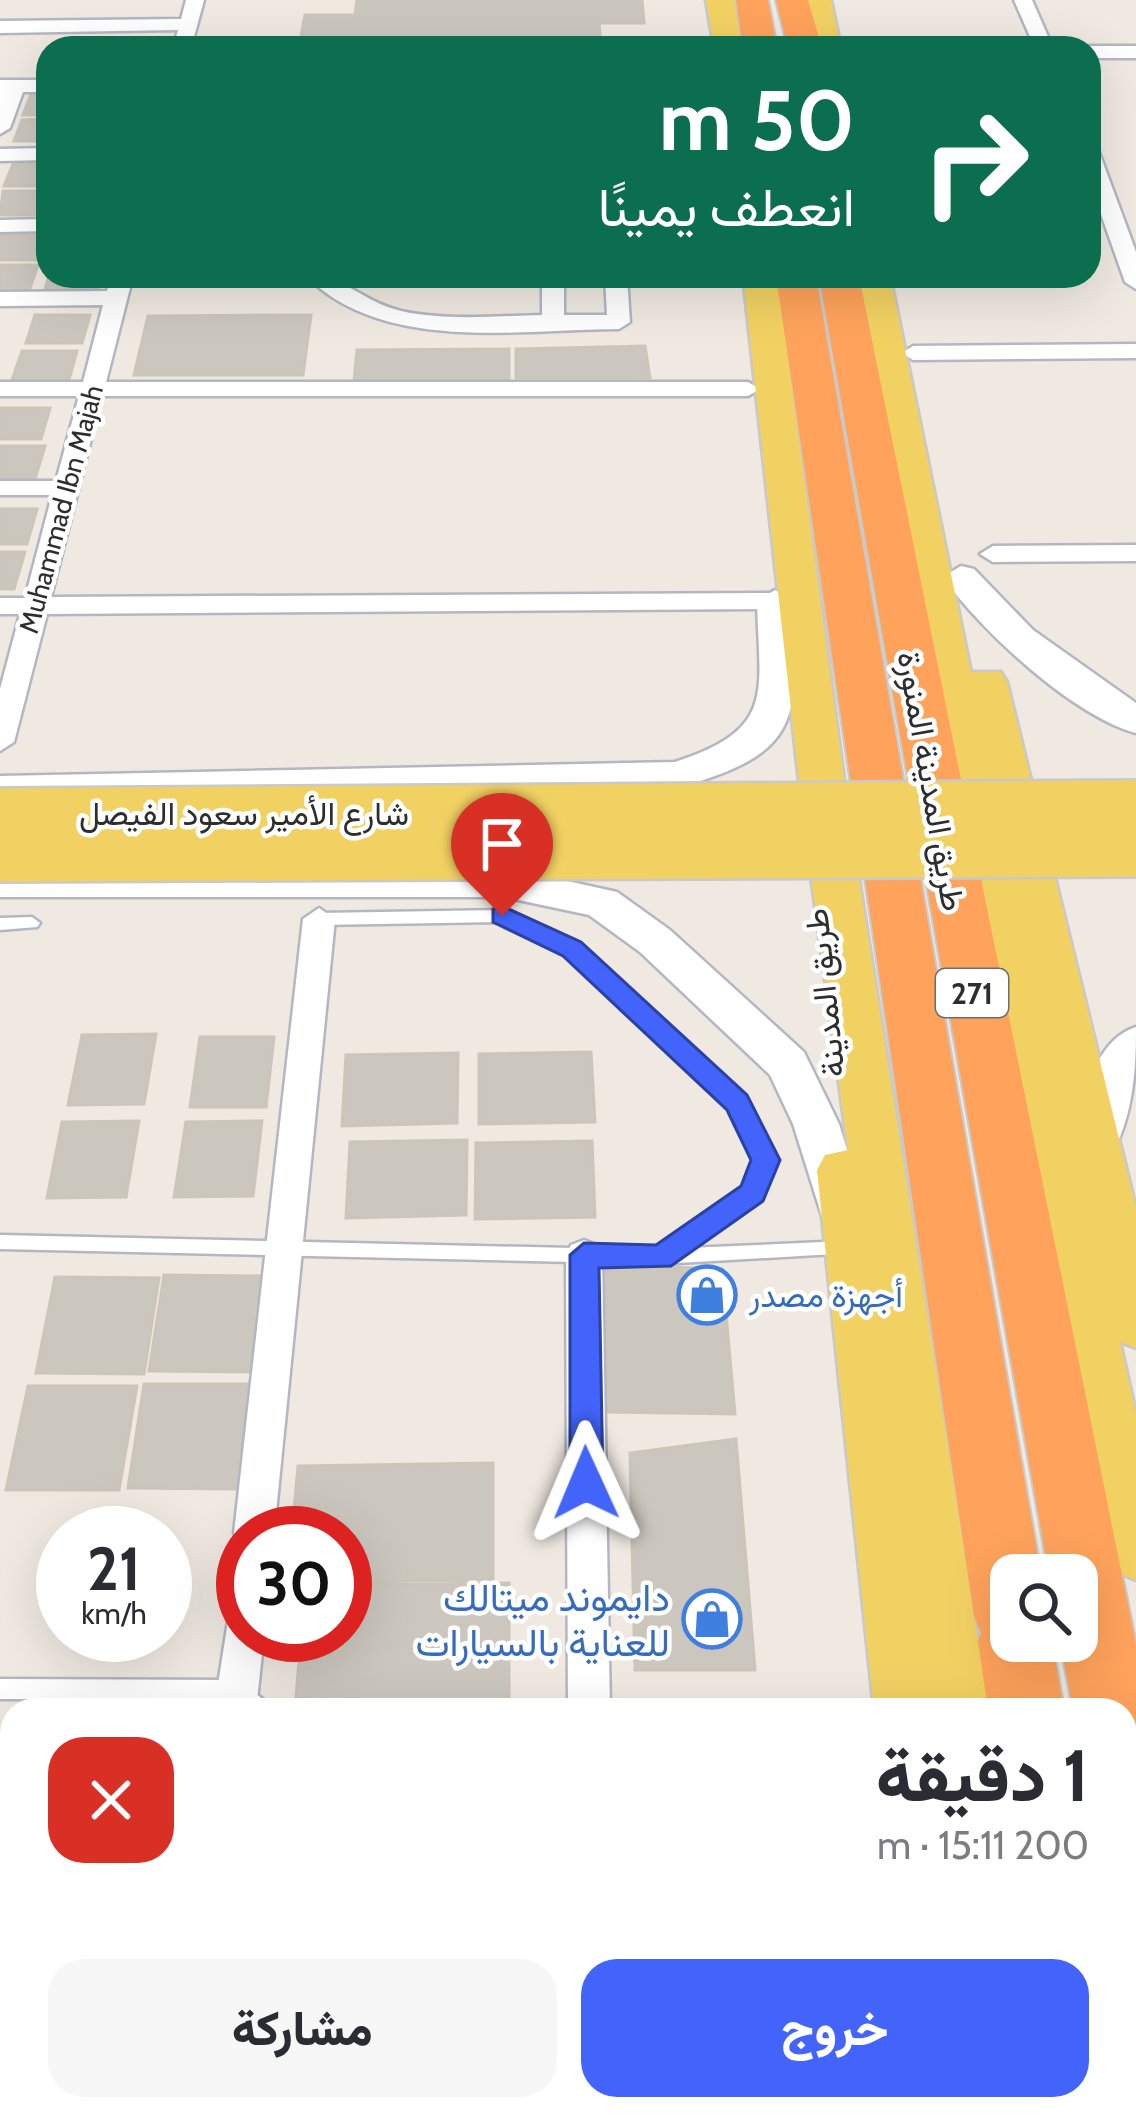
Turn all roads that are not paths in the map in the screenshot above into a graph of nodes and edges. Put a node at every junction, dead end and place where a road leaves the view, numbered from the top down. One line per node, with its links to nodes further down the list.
1 (195, 0): 9 (street)
2 (720, 0): 12 (main road)
3 (735, 0): 13 (highway)
4 (752, 0): 14 (highway)
5 (780, 0): 15 (highway)
6 (792, 0): 16 (highway)
7 (817, 0): 17 (main road)
8 (1023, 0): 18 (street)
9 (188, 24): 10 (street); 11 (street)
10 (0, 27)
11 (185, 36)
12 (728, 36)
13 (731, 36)
14 (758, 36)
15 (784, 36)
16 (802, 36)
17 (824, 36)
18 (1039, 36)
19 (1101, 52): 20 (street)
20 (1136, 52)
21 (8, 86): 22 (street)
22 (0, 128)
23 (36, 154): 24 (street)
24 (0, 155)
25 (1105, 189): 28 (street)
26 (36, 225): 27 (street)
27 (0, 226)
28 (1136, 282)
29 (109, 288): 38 (street)
30 (119, 288): 44 (street, Muhammad Ibn Majah)
31 (336, 288): 40 (street)
32 (553, 288): 40 (street)
33 (617, 288): 40 (street)
34 (741, 288): 42 (main road, طريق المدينة)
35 (760, 288): 42 (main road, طريق المدينة)
36 (798, 288): 77 (highway, طريق المدينة المنورة / 271)
37 (841, 288): 87 (highway, طريق المدينة المنورة / 271)
38 (0, 299)
39 (901, 316): 41 (street); 48 (main road); 58 (main road)
40 (554, 322)
41 (1136, 351)
42 (759, 369): 44 (street); 49 (main road, طريق المدينة); 59 (main road)
43 (0, 389): 44 (street)
44 (92, 390): 46 (street, Muhammad Ibn Majah)
45 (0, 488): 46 (street)
46 (67, 488): 51 (street, Muhammad Ibn Majah)
47 (1136, 553): 48 (street)
48 (977, 565): 52 (street); 68 (main road)
49 (775, 602): 51 (street); 54 (street); 71 (main road, طريق المدينة)
50 (0, 606): 51 (street)
51 (36, 606): 53 (street, Muhammad Ibn Majah)
52 (1136, 720)
53 (0, 742)
54 (570, 779): 55 (street); 63 (street)
55 (0, 789)
56 (1136, 806): 58 (main road, شارع الأمير سعود الفيصل, bridge)
57 (0, 814): 59 (main road, شارع الأمير سعود الفيصل, bridge)
58 (982, 829): 59 (main road, شارع الأمير سعود الفيصل, bridge); 60 (main road, شارع الأمير سعود الفيصل, bridge); 76 (main road)
59 (828, 831): 61 (main road, شارع الأمير سعود الفيصل, bridge); 85 (main road)
60 (1136, 851)
61 (0, 856)
62 (0, 882): 63 (street)
63 (544, 891): 71 (street)
64 (319, 919): 70 (street); 73 (lane)
65 (32, 923): 66 (lane)
66 (0, 924)
67 (1136, 1043): 68 (street)
68 (1095, 1143): 74 (main road)
69 (0, 1241): 70 (lane)
70 (284, 1248): 72 (lane); 75 (street)
71 (853, 1248): 73 (lane); 84 (main road, طريق المدينة)
72 (584, 1255): 73 (lane); 83 (street)
73 (661, 1257)
74 (1136, 1324)
75 (257, 1506)
76 (1136, 1551)
77 (1001, 1554)
78 (243, 1662): 82 (street)
79 (1018, 1662): 86 (highway)
80 (0, 1689): 81 (lane)
81 (157, 1698)
82 (244, 1698)
83 (589, 1698)
84 (906, 1698)
85 (954, 1698)
86 (1024, 1698)
87 (1109, 1698)

